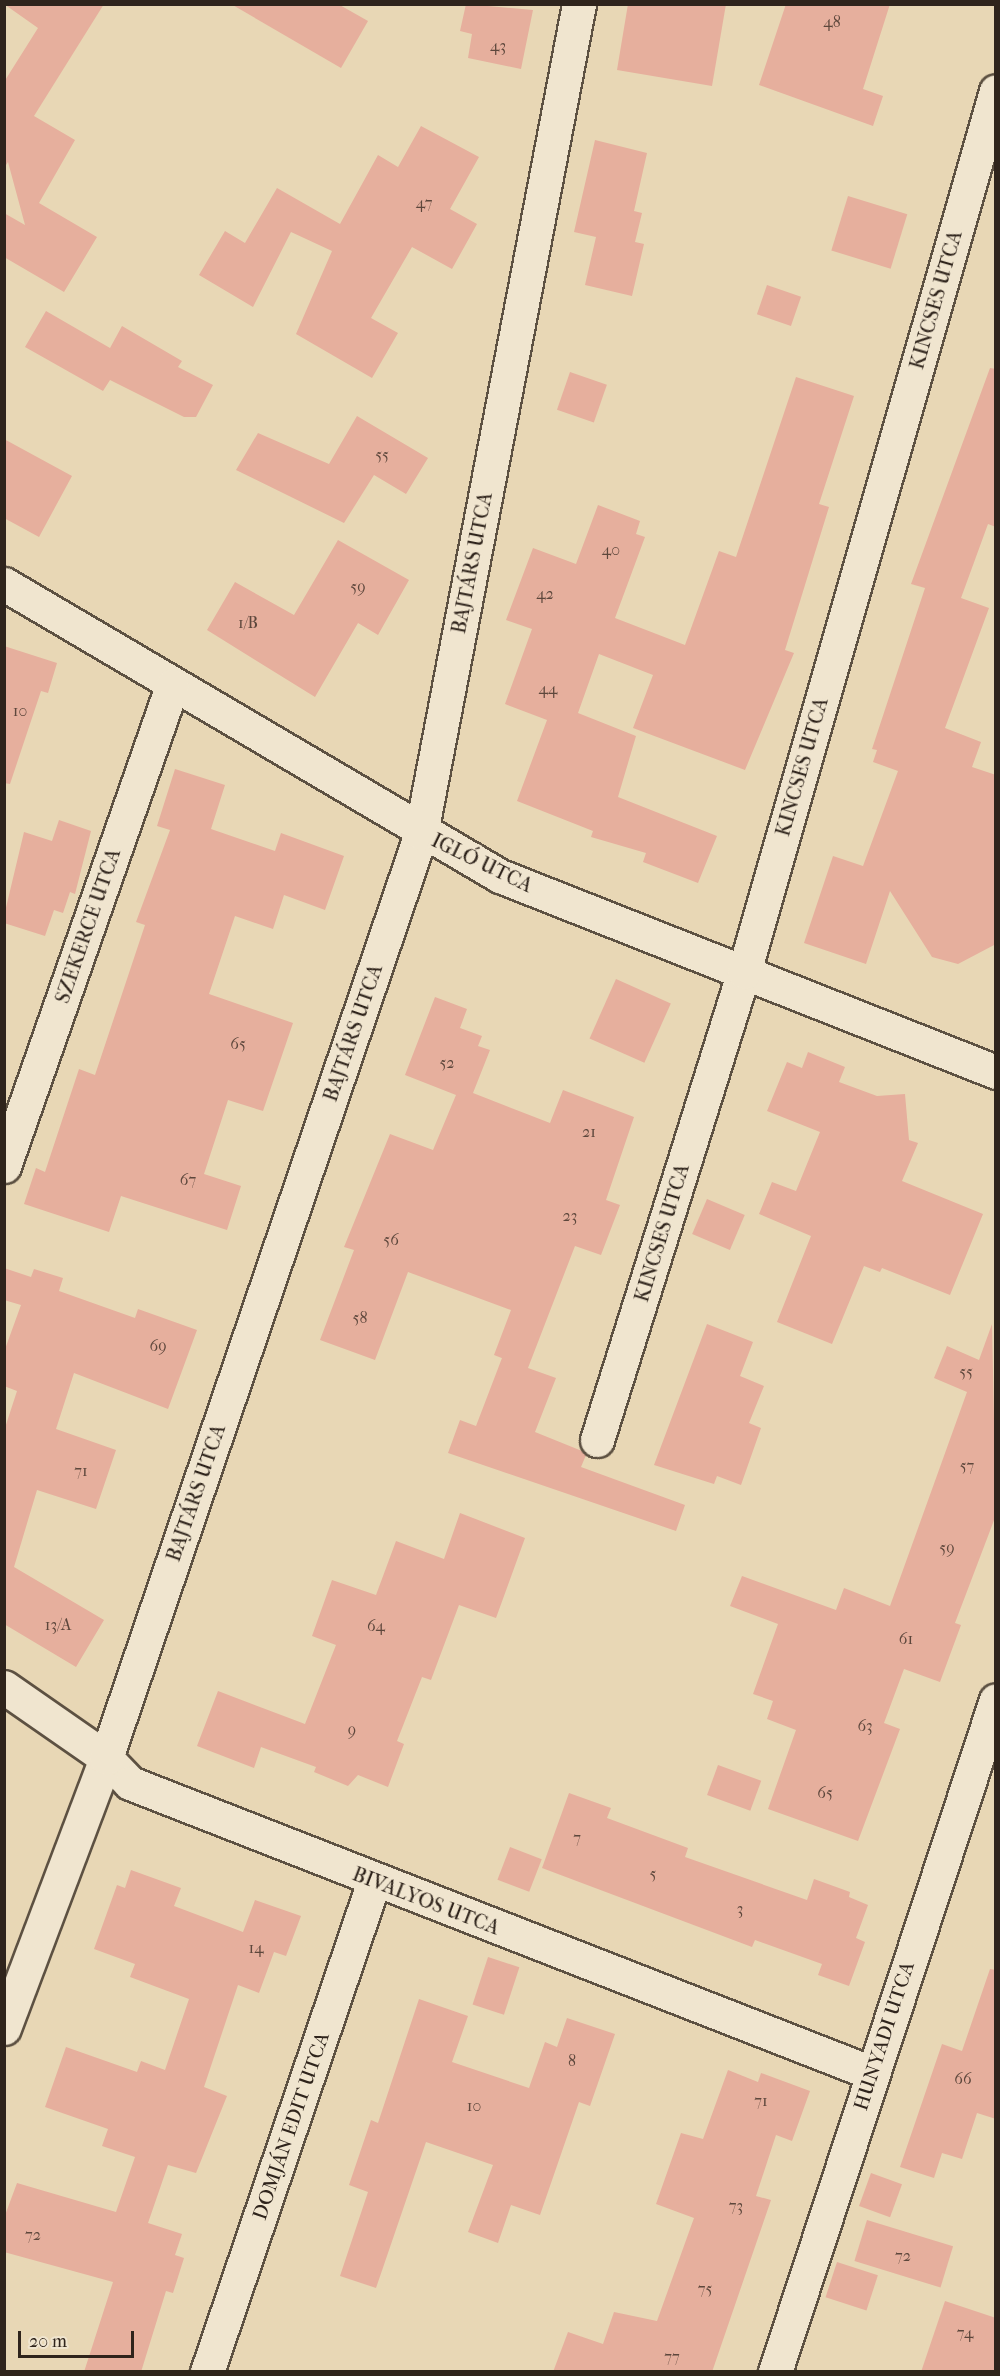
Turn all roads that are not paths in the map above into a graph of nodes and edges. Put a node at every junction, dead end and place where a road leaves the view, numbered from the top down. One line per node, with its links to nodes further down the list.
1 (579, 4): 5 (street, BAJTÁRS UTCA)
2 (996, 91): 6 (street, KINCSES UTCA)
3 (4, 584): 4 (street, IGLÓ UTCA)
4 (172, 686): 5 (street, IGLÓ UTCA); 8 (street, SZEKERCE UTCA)
5 (421, 833): 6 (street, IGLÓ UTCA); 12 (street, BAJTÁRS UTCA)
6 (744, 972): 7 (street, IGLÓ UTCA); 9 (street, KINCSES UTCA)
7 (996, 1072)
8 (4, 1166)
9 (597, 1440)
10 (4, 1687): 12 (street, BIVALYOS UTCA)
11 (996, 1700): 15 (street, HUNYADI UTCA)
12 (106, 1758): 13 (street, BIVALYOS UTCA); 14 (street, BAJTÁRS UTCA)
13 (374, 1881): 15 (street, BIVALYOS UTCA); 16 (street, DOMJÁN EDIT UTCA)
14 (4, 2028)
15 (872, 2073): 17 (street, HUNYADI UTCA)
16 (207, 2372)
17 (775, 2372)

